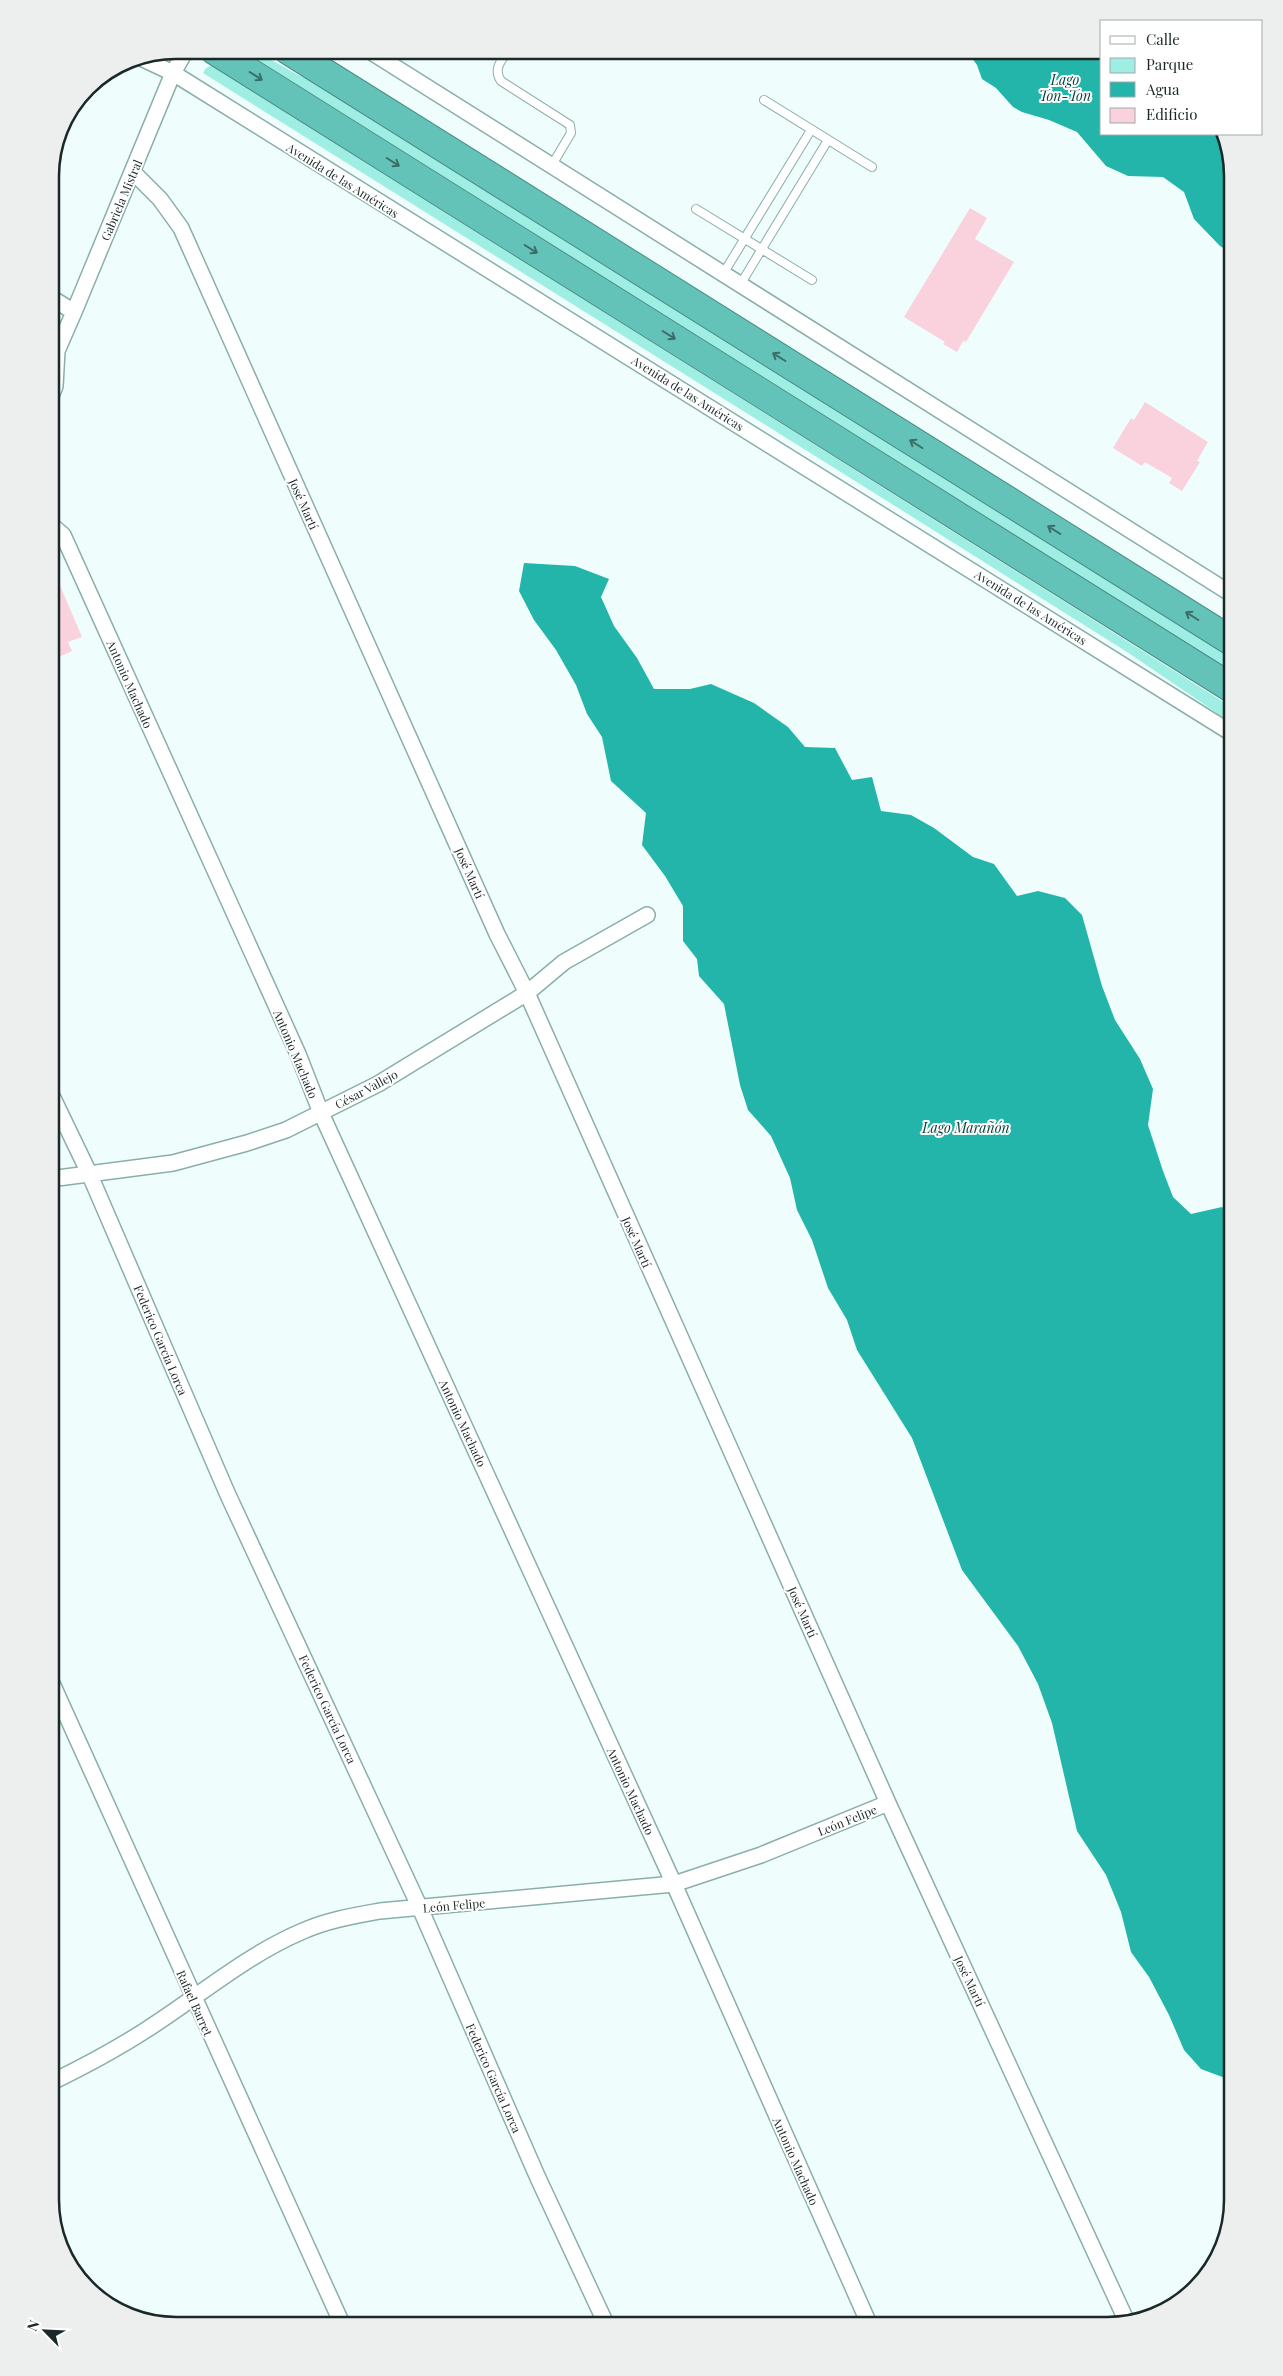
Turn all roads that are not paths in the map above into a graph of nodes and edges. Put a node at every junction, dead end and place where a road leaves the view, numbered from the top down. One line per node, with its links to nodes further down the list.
1 (181, 59): 7 (street, Gabriela Mistral)
2 (228, 59): 26 (highway, one-way to 26)
3 (302, 59): 25 (highway, one-way to 3)
4 (382, 59): 11 (street)
5 (502, 59): 11 (lane)
6 (149, 62): 7 (street, Avenida de las Américas)
7 (173, 73): 13 (street, Gabriela Mistral); 27 (street, Avenida de las Américas)
8 (764, 100): 9 (lane)
9 (811, 130): 10 (lane); 15 (lane)
10 (828, 140): 12 (lane); 16 (lane)
11 (552, 165): 17 (street)
12 (872, 167)
13 (133, 172): 21 (street, Gabriela Mistral); 29 (street, José Martí)
14 (696, 210): 15 (lane)
15 (745, 240): 16 (lane); 17 (lane)
16 (761, 250): 18 (lane); 19 (lane)
17 (723, 274): 19 (street)
18 (812, 280)
19 (740, 285): 24 (street)
20 (59, 303): 21 (street)
21 (74, 312): 22 (street, Gabriela Mistral)
22 (59, 344)
23 (59, 532): 31 (street, Antonio Machado)
24 (1224, 590)
25 (1224, 636)
26 (1224, 683)
27 (1224, 728)
28 (647, 915): 29 (street, César Vallejo)
29 (527, 993): 31 (street, César Vallejo); 35 (street, José Martí)
30 (59, 1111): 32 (street, Federico García Lorca)
31 (321, 1113): 32 (street, César Vallejo); 36 (street, Antonio Machado)
32 (89, 1173): 33 (street, César Vallejo); 37 (street, Federico García Lorca)
33 (59, 1178)
34 (59, 1699): 38 (street, Rafael Barret)
35 (888, 1803): 36 (street, León Felipe); 40 (street, José Martí)
36 (674, 1884): 37 (street, León Felipe); 43 (street, Antonio Machado)
37 (420, 1908): 38 (street, León Felipe); 42 (street, Federico García Lorca)
38 (193, 1998): 39 (street, León Felipe); 41 (street, Rafael Barret)
39 (59, 2079)
40 (1124, 2316)
41 (339, 2317)
42 (602, 2317)
43 (866, 2317)

